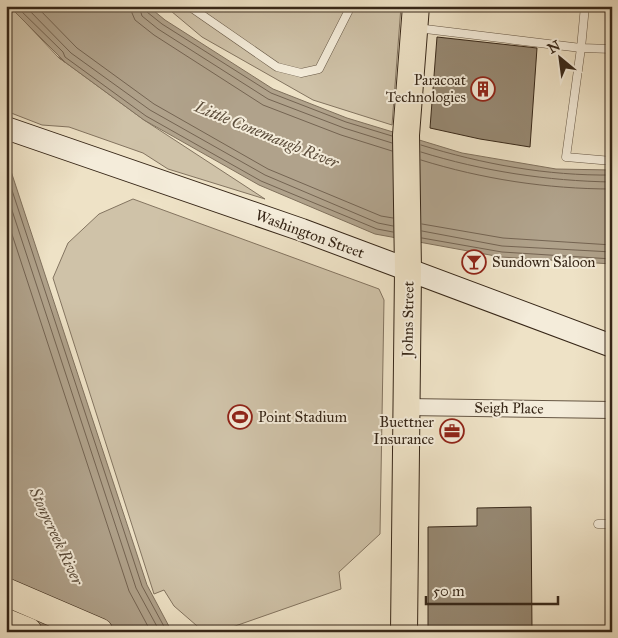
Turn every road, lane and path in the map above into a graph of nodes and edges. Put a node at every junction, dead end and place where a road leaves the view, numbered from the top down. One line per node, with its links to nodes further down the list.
1 (189, 6): 2 (lane)
2 (350, 6)
3 (584, 6): 5 (lane)
4 (415, 17): 5 (lane); 9 (main road, Johns Street)
5 (582, 48): 6 (lane); 8 (lane)
6 (612, 49)
7 (6, 128): 9 (main road, Washington Street)
8 (612, 161)
9 (408, 271): 10 (main road, Washington Street); 11 (main road, Johns Street)
10 (612, 346)
11 (407, 407): 12 (street, Seigh Place); 19 (main road, Johns Street)
12 (612, 410)
13 (598, 524): 14 (lane)
14 (612, 524)
15 (6, 592): 18 (highway)
16 (6, 623): 17 (highway)
17 (28, 632)
18 (99, 632)
19 (404, 632)

